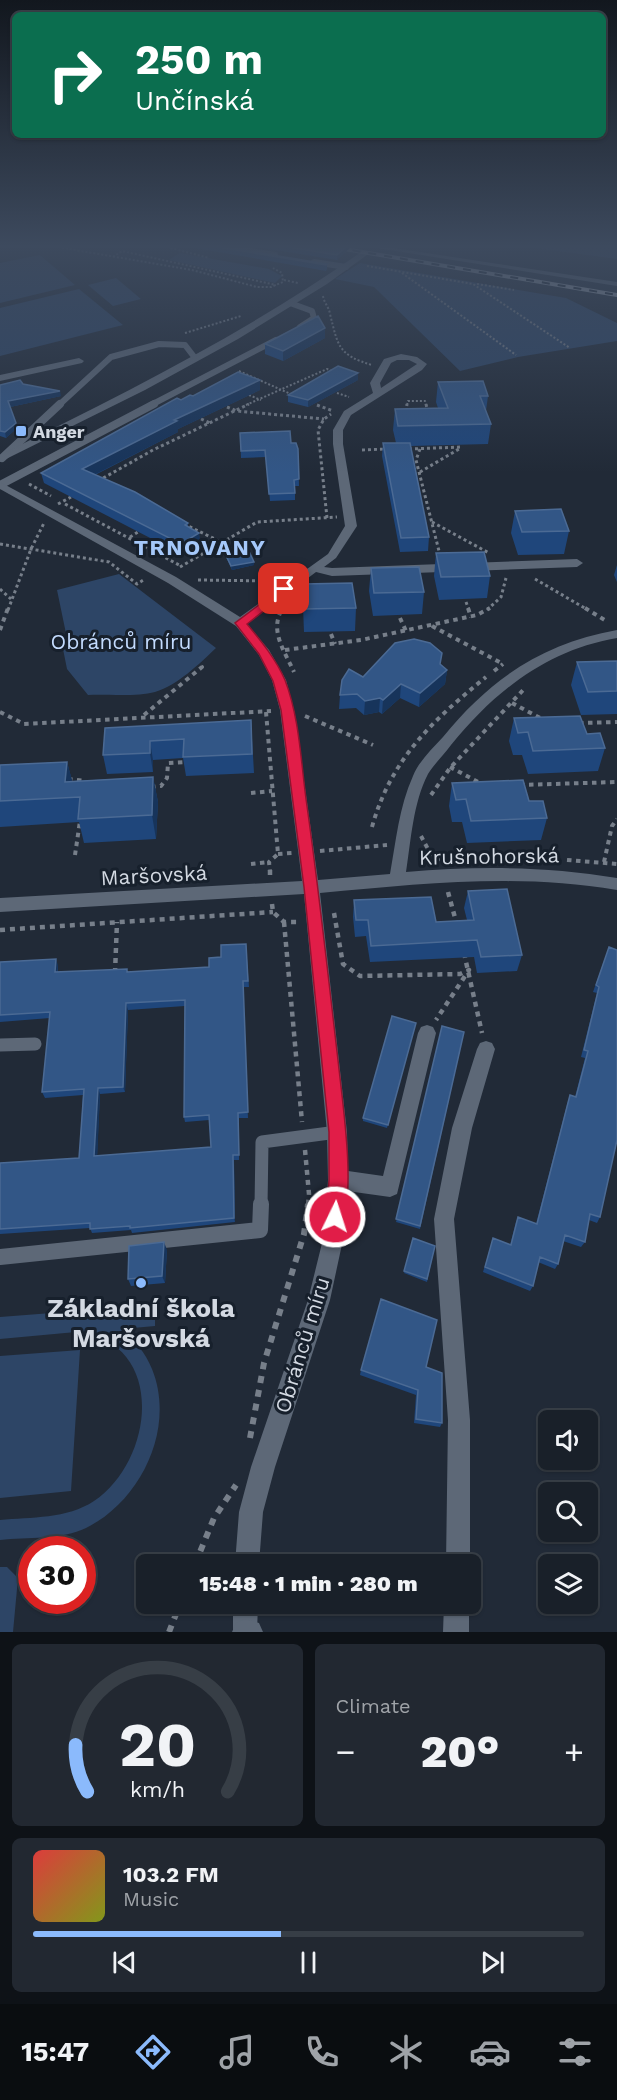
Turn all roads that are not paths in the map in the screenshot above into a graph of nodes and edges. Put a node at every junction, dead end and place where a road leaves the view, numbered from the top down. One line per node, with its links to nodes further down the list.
1 (259, 321): 5 (street)
2 (309, 321): 3 (lane)
3 (296, 329)
4 (286, 334): 10 (lane)
5 (195, 358): 9 (street); 9 (lane)
6 (80, 361): 7 (street)
7 (0, 378)
8 (378, 393): 8 (street); 12 (street)
9 (1, 458)
10 (0, 484): 13 (street, Obránců míru)
11 (577, 563): 12 (street)
12 (315, 568): 13 (street)
13 (240, 623): 17 (street, Obránců míru)
14 (613, 629): 15 (street, Krušnohorská)
15 (397, 878): 16 (street, Krušnohorská); 17 (street, Krušnohorská)
16 (617, 884)
17 (320, 886): 18 (street, Maršovská); 23 (street, Obránců míru)
18 (0, 905)
19 (427, 1033): 24 (street)
20 (35, 1044): 21 (lane)
21 (0, 1046)
22 (486, 1049): 27 (street)
23 (337, 1132): 24 (street, Obránců míru); 25 (lane)
24 (338, 1180): 26 (street, Obránců míru)
25 (0, 1257)
26 (248, 1554)
27 (458, 1554)
28 (246, 1614): 30 (street)
29 (457, 1614): 32 (street)
30 (245, 1632): 31 (street)
31 (250, 1632)
32 (456, 1632)

